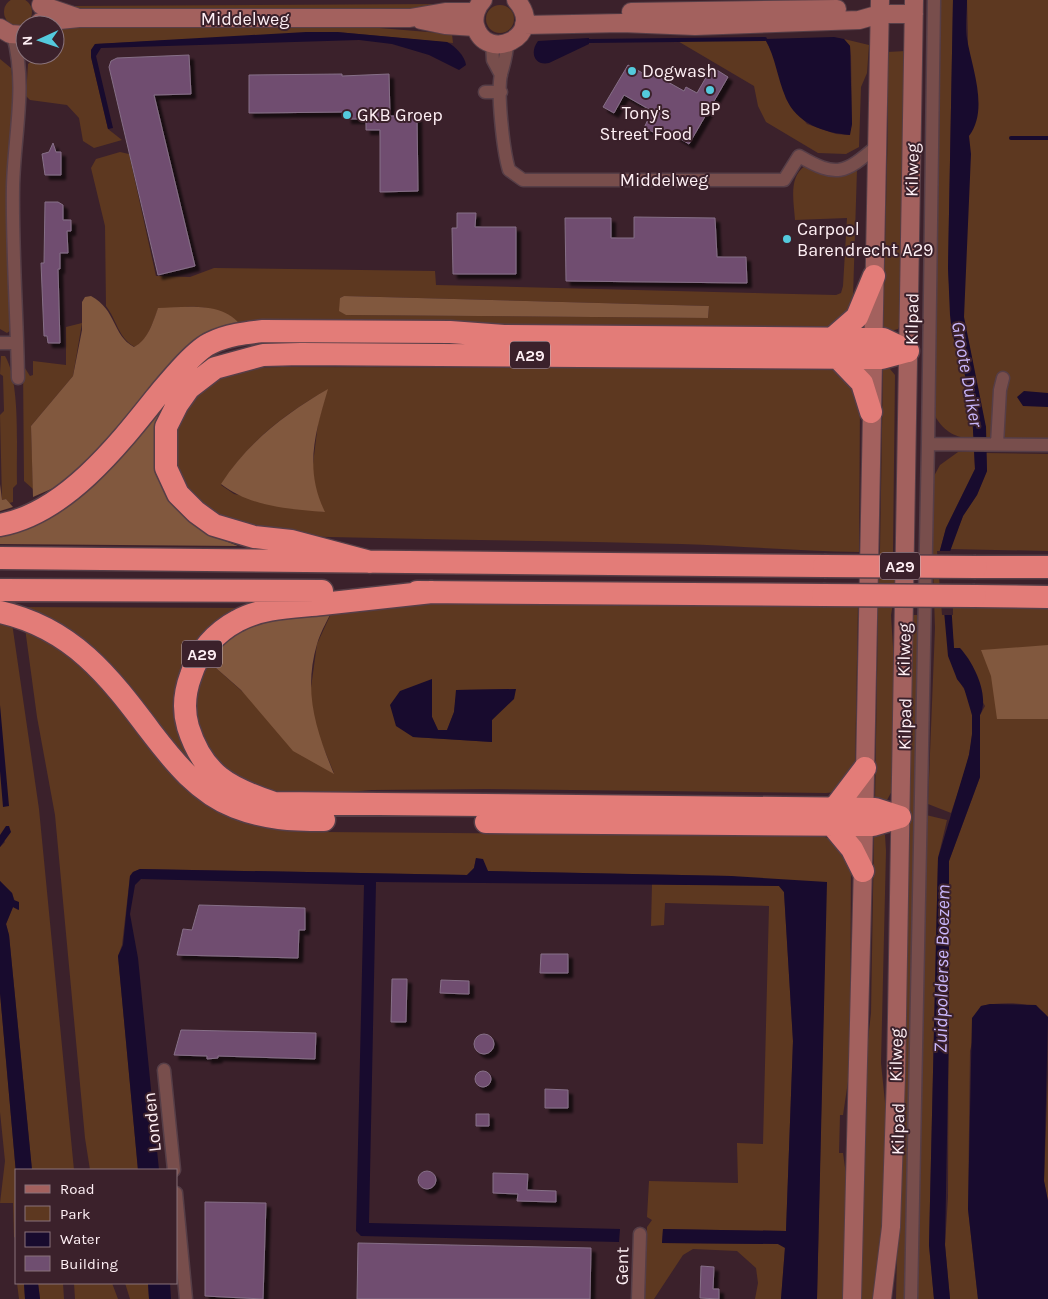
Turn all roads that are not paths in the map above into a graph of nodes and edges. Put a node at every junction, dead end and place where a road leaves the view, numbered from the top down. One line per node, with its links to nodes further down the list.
1 (934, 0): 21 (street, Kilpad)
2 (880, 7): 3 (main road); 5 (main road); 11 (main road, Kilweg)
3 (914, 7): 17 (main road, Kilweg)
4 (478, 13): 6 (main road, Middelweg); 7 (main road)
5 (522, 13): 7 (main road)
6 (65, 19)
7 (500, 44): 10 (street, Middelweg)
8 (19, 65): 14 (street)
9 (485, 92): 10 (street)
10 (501, 92): 11 (street, Middelweg)
11 (877, 146): 12 (main road, Kilweg)
12 (874, 276): 15 (highway); 16 (main road, Kilweg)
13 (0, 343): 14 (street)
14 (18, 343): 18 (street)
15 (835, 348): 16 (highway, A29); 20 (highway); 24 (highway, A29); 26 (highway, A29)
16 (873, 348): 17 (highway, A29); 20 (main road, Kilweg)
17 (908, 351): 35 (main road, Kilweg)
18 (18, 378)
19 (1003, 378): 22 (street)
20 (871, 412): 32 (main road, Kilweg)
21 (928, 444): 22 (street); 45 (street, Kilpad)
22 (993, 444): 23 (street)
23 (1048, 445)
24 (2, 524)
25 (1, 558): 26 (highway, A29)
26 (370, 562): 27 (highway, A29, bridge)
27 (1048, 567)
28 (1, 590): 29 (highway, A29)
29 (432, 592): 30 (highway, A29, bridge); 33 (highway, A29)
30 (1048, 597)
31 (0, 612): 33 (highway, A29)
32 (865, 768): 33 (highway); 34 (main road, Kilweg)
33 (833, 817): 34 (highway, A29); 36 (highway)
34 (864, 817): 35 (highway, A29); 36 (main road, Kilweg)
35 (900, 817): 44 (main road, Kilweg)
36 (863, 871): 43 (main road, Kilweg)
37 (164, 1070): 38 (street, Londen)
38 (174, 1169)
39 (178, 1214): 41 (street)
40 (640, 1234): 42 (street, Gent)
41 (186, 1299)
42 (638, 1299)
43 (852, 1299)
44 (882, 1299)
45 (911, 1299)

